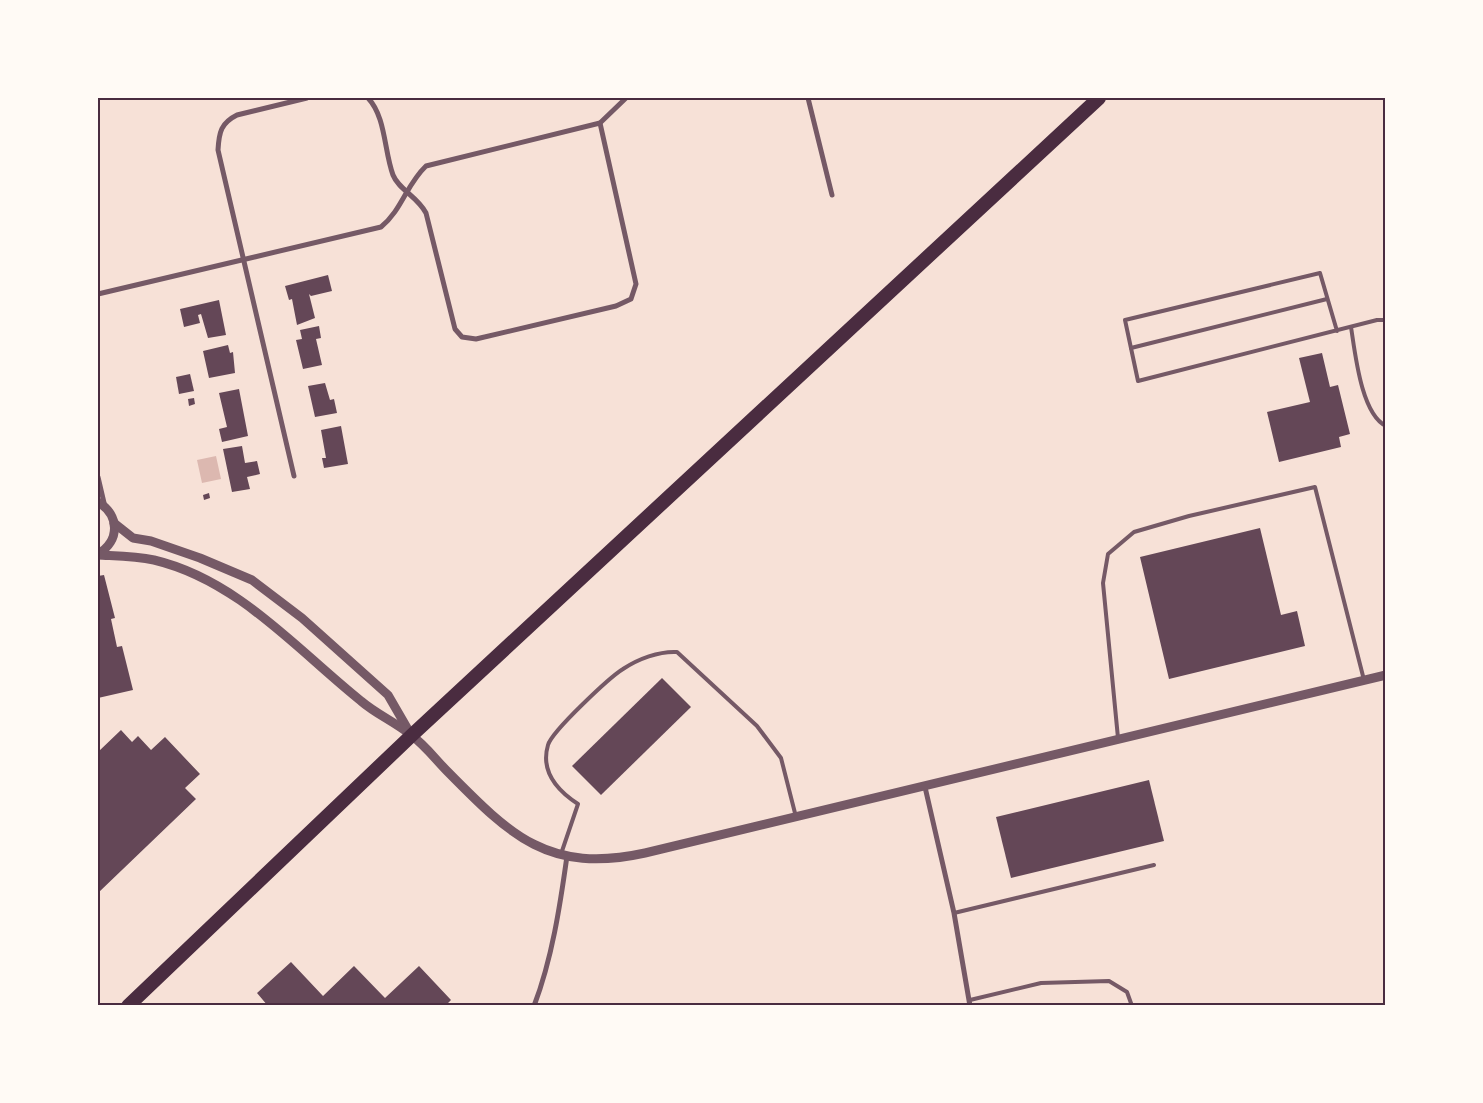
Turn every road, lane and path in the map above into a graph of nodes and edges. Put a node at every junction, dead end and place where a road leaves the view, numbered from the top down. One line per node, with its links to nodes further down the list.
1 (307, 98): 9 (street)
2 (368, 98): 7 (street)
3 (626, 98): 6 (street)
4 (808, 98): 8 (street)
5 (1099, 98): 24 (highway)
6 (600, 123): 7 (street); 7 (street)
7 (406, 190): 9 (street)
8 (832, 195)
9 (244, 259): 10 (street); 17 (street)
10 (98, 294)
11 (1327, 299): 14 (lane); 15 (lane); 15 (lane)
12 (1386, 320): 13 (lane)
13 (1351, 327): 14 (lane); 16 (lane)
14 (1337, 331): 15 (lane)
15 (1131, 348)
16 (1386, 426)
17 (294, 476)
18 (98, 477): 19 (street)
19 (102, 505): 20 (street)
20 (114, 523): 21 (street); 24 (street)
21 (98, 555): 24 (street)
22 (1386, 676): 23 (street)
23 (1364, 680): 25 (street); 25 (lane)
24 (412, 735): 28 (street); 32 (highway)
25 (1118, 740): 26 (street)
26 (925, 787): 27 (street); 30 (street)
27 (796, 817): 28 (street); 28 (lane)
28 (564, 855): 33 (street)
29 (1154, 865): 30 (lane)
30 (954, 913): 31 (street)
31 (970, 1003): 34 (lane)
32 (128, 1006)
33 (534, 1006)
34 (1132, 1006)

